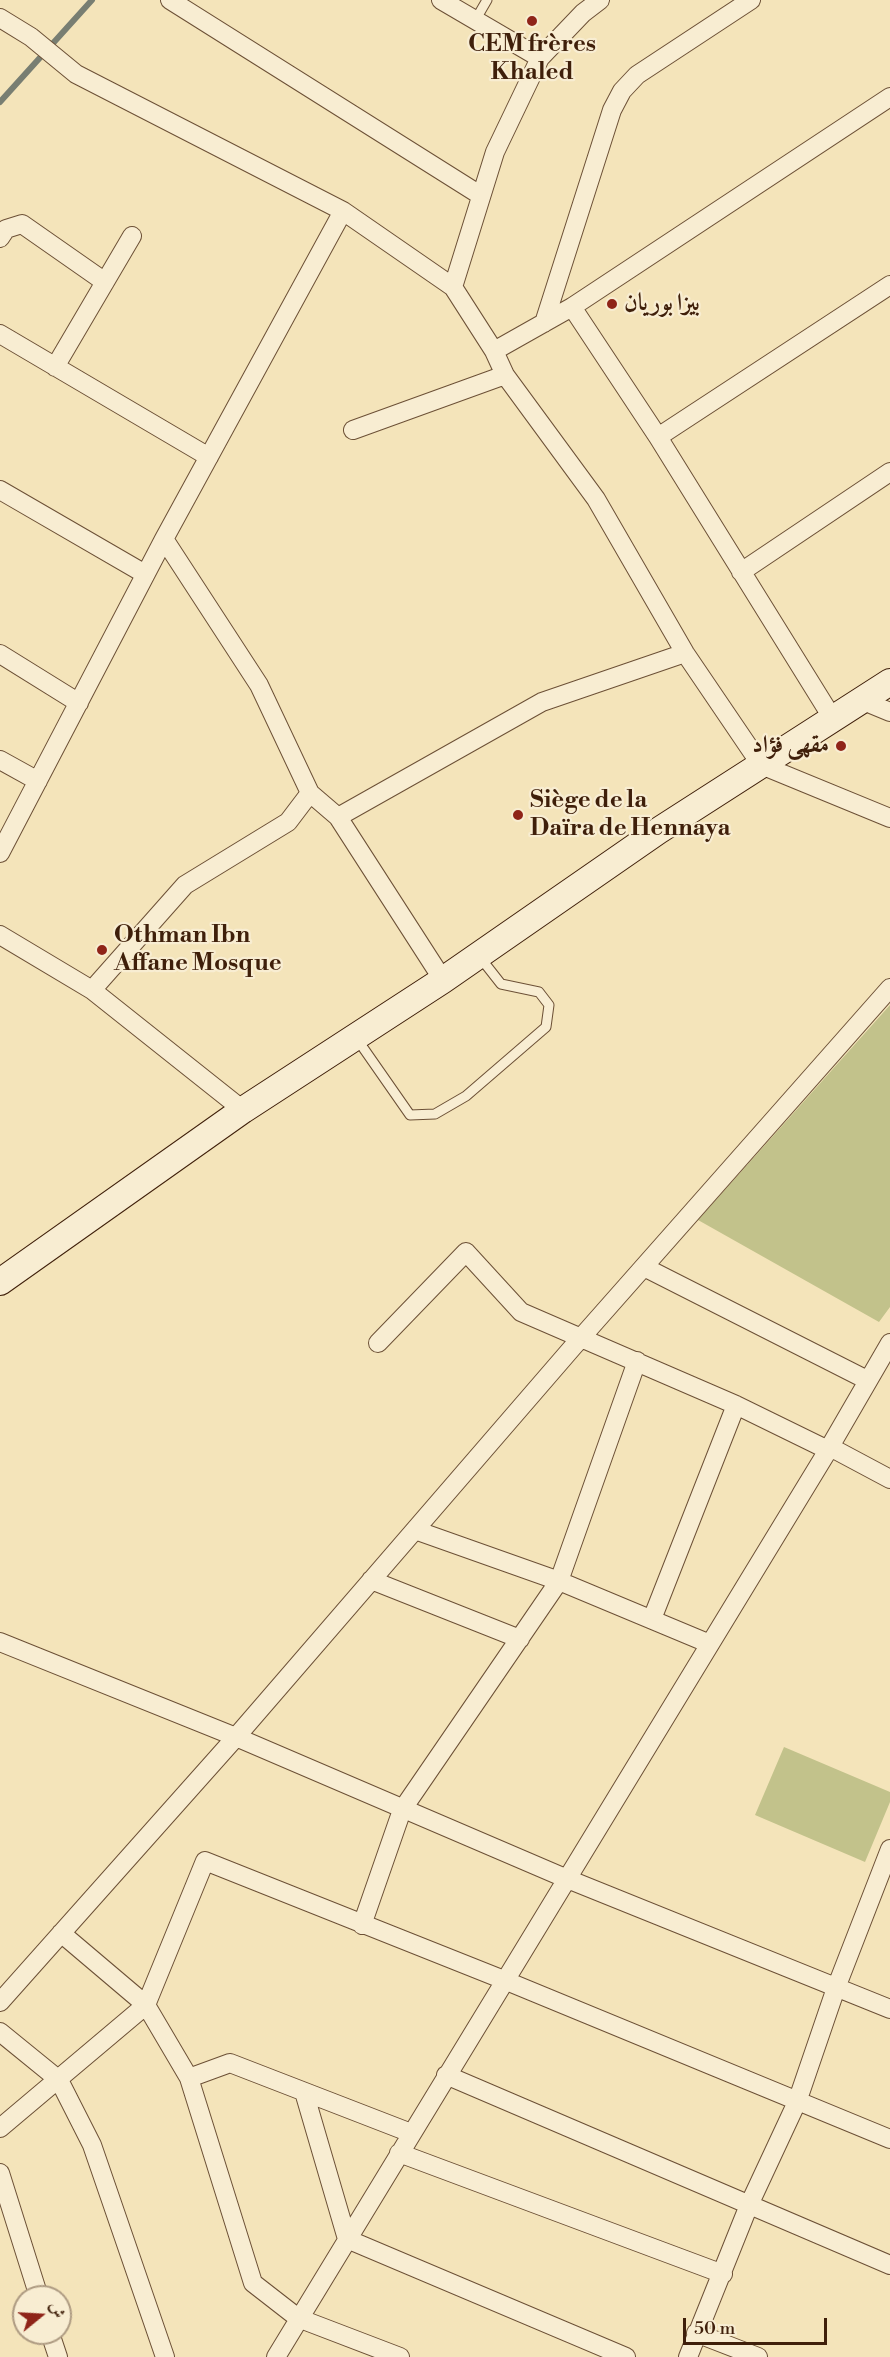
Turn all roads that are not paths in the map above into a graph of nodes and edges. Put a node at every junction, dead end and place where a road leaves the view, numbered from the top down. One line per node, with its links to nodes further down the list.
1 (170, 0): 10 (street)
2 (441, 0): 7 (street)
3 (487, 0): 7 (lane)
4 (600, 0): 8 (street)
5 (751, 0): 18 (street)
6 (0, 18): 11 (street)
7 (476, 20): 8 (street)
8 (540, 58): 10 (street)
9 (890, 98): 17 (street)
10 (480, 195): 16 (street)
11 (343, 211): 16 (street); 25 (street)
12 (132, 237): 14 (street)
13 (0, 238): 14 (street)
14 (105, 282): 21 (street)
15 (890, 285): 24 (street)
16 (453, 287): 20 (street)
17 (572, 308): 18 (street); 24 (street)
18 (544, 323): 20 (street)
19 (0, 334): 21 (street)
20 (494, 351): 22 (street)
21 (55, 366): 25 (street)
22 (505, 375): 23 (street); 31 (street)
23 (353, 430)
24 (658, 436): 29 (street)
25 (209, 456): 28 (street)
26 (890, 472): 29 (street)
27 (0, 490): 30 (street)
28 (164, 539): 30 (street); 41 (street)
29 (741, 572): 37 (street)
30 (145, 574): 35 (street)
31 (685, 653): 39 (street); 42 (street)
32 (0, 654): 35 (street)
33 (890, 682): 34 (main road)
34 (861, 700): 36 (street); 37 (main road)
35 (78, 703): 40 (street)
36 (890, 712)
37 (833, 719): 39 (main road)
38 (0, 760): 40 (street)
39 (761, 765): 43 (street); 46 (main road)
40 (38, 781): 44 (street)
41 (310, 793): 42 (street); 49 (street)
42 (338, 817): 47 (street)
43 (890, 818)
44 (0, 853)
45 (0, 935): 49 (street)
46 (479, 956): 47 (main road); 50 (lane)
47 (443, 980): 50 (main road)
48 (890, 988): 52 (street)
49 (92, 990): 51 (street)
50 (356, 1037): 51 (main road)
51 (243, 1110): 53 (main road)
52 (644, 1267): 54 (street); 58 (street)
53 (0, 1282)
54 (582, 1337): 55 (street); 57 (street); 62 (street)
55 (378, 1343)
56 (890, 1343): 58 (street)
57 (637, 1361): 59 (street); 64 (street)
58 (867, 1380): 60 (street)
59 (736, 1405): 60 (street); 65 (street)
60 (829, 1449): 61 (street); 68 (street)
61 (890, 1479)
62 (415, 1530): 63 (street); 64 (street)
63 (371, 1580): 66 (street); 69 (street)
64 (559, 1581): 65 (street); 66 (street)
65 (652, 1619): 68 (street)
66 (520, 1639): 70 (street)
67 (0, 1642): 69 (street)
68 (710, 1644): 72 (street)
69 (236, 1737): 70 (street); 74 (street)
70 (402, 1810): 72 (street); 73 (street)
71 (890, 1849): 76 (street)
72 (566, 1878): 75 (street); 76 (street)
73 (362, 1925): 75 (street); 78 (street)
74 (61, 1933): 77 (street); 78 (street)
75 (504, 1980): 81 (street); 85 (street)
76 (836, 1988): 79 (street); 85 (street)
77 (0, 2002)
78 (146, 2006): 82 (street); 83 (street)
79 (890, 2009)
80 (0, 2032): 83 (street)
81 (447, 2075): 87 (street); 91 (street)
82 (189, 2078): 84 (street); 96 (street)
83 (59, 2080): 86 (street); 98 (street)
84 (304, 2092): 87 (street); 92 (street)
85 (797, 2102): 88 (street); 91 (street)
86 (0, 2128)
87 (411, 2133): 89 (street)
88 (890, 2139)
89 (399, 2153): 92 (street); 94 (street)
90 (0, 2173): 95 (street)
91 (748, 2205): 93 (street); 94 (street)
92 (347, 2239): 96 (street); 101 (street)
93 (890, 2265)
94 (723, 2274): 97 (street)
95 (35, 2285)
96 (298, 2318): 99 (street); 100 (street)
97 (696, 2333): 102 (street); 103 (street)
98 (165, 2357)
99 (276, 2357)
100 (400, 2357)
101 (626, 2357)
102 (688, 2357)
103 (758, 2357)

